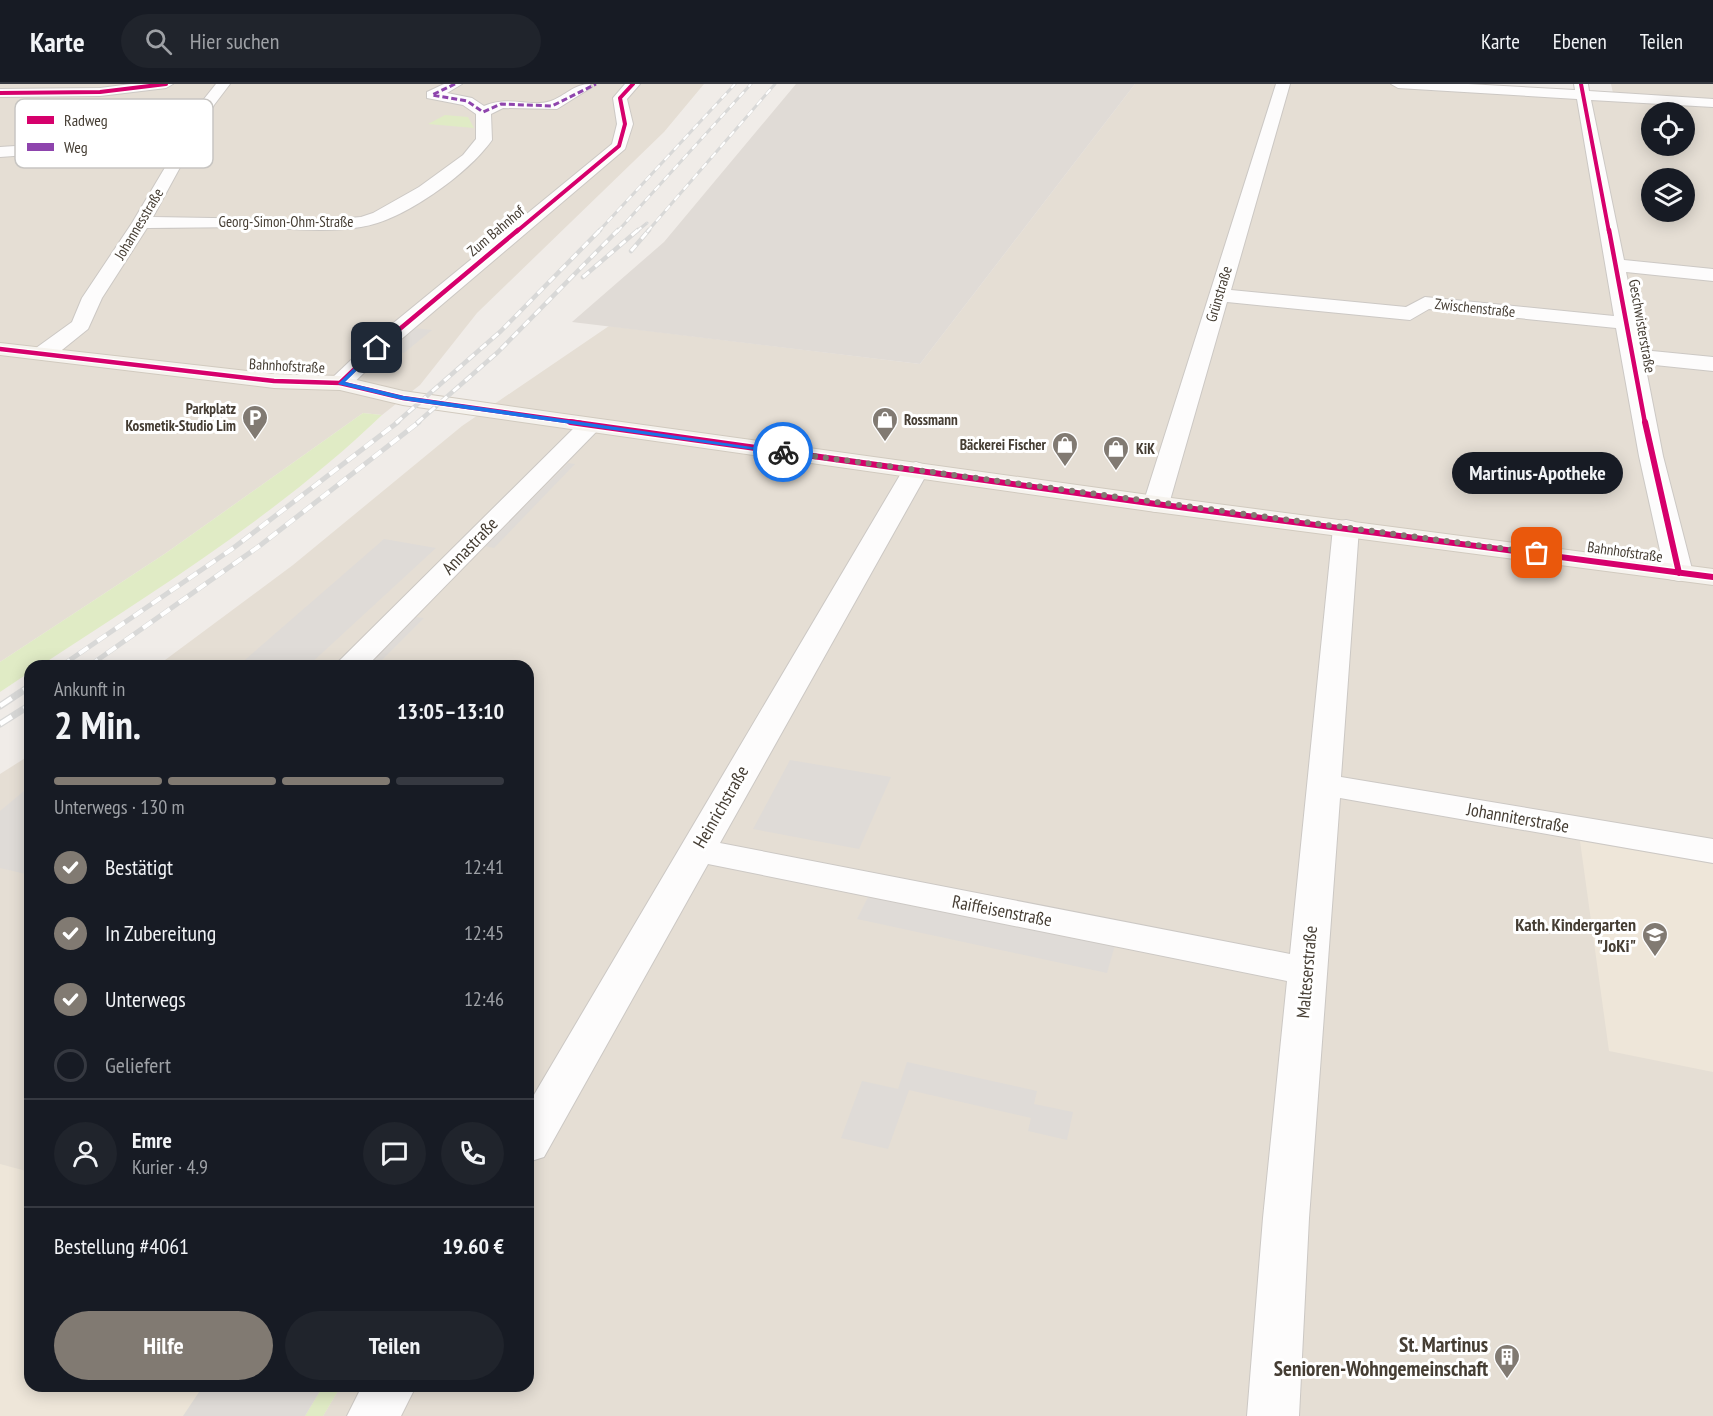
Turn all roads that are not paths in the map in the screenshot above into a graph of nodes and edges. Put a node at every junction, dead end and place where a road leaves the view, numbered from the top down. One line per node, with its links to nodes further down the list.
1 (166, 84): 9 (street)
2 (223, 84): 10 (street, Johannesstraße)
3 (455, 84): 12 (street)
4 (633, 84): 25 (street, Zum Bahnhof)
5 (1283, 84): 19 (street, Grünstraße)
6 (1398, 84): 8 (street)
7 (585, 87): 12 (street)
8 (1582, 90): 11 (street); 17 (street, Geschwisterstraße)
9 (0, 93)
10 (211, 99)
11 (1713, 103)
12 (483, 112): 16 (street, Georg-Simon-Ohm-Straße)
13 (15, 151): 14 (street)
14 (0, 152)
15 (173, 168): 16 (street, Johannesstraße)
16 (141, 223): 22 (street, Johannesstraße)
17 (1617, 265): 18 (street); 20 (street, Geschwisterstraße)
18 (1713, 275)
19 (1219, 295): 20 (street, Zwischenstraße); 28 (street, Grünstraße)
20 (1627, 323): 23 (street, Geschwisterstraße)
21 (0, 348): 22 (street, Bahnhofstraße)
22 (44, 353): 25 (street, Bahnhofstraße)
23 (1633, 356): 24 (street); 30 (street, Geschwisterstraße)
24 (1713, 364)
25 (340, 383): 26 (street, Bahnhofstraße)
26 (590, 425): 27 (street, Bahnhofstraße); 32 (street, Annastraße)
27 (916, 470): 28 (street, Bahnhofstraße); 34 (street, Heinrichstraße)
28 (1156, 504): 29 (street, Bahnhofstraße)
29 (1346, 528): 30 (street, Bahnhofstraße); 33 (street, Malteserstraße)
30 (1678, 573): 31 (street, Bahnhofstraße)
31 (1713, 577)
32 (355, 660)
33 (1323, 785): 35 (street, Johanniterstraße); 36 (street, Malteserstraße)
34 (696, 850): 36 (street, Raiffeisenstraße); 37 (street, Heinrichstraße)
35 (1713, 850)
36 (1307, 971): 40 (street, Malteserstraße)
37 (534, 1134)
38 (387, 1392): 39 (street)
39 (373, 1416)
40 (1273, 1416)

